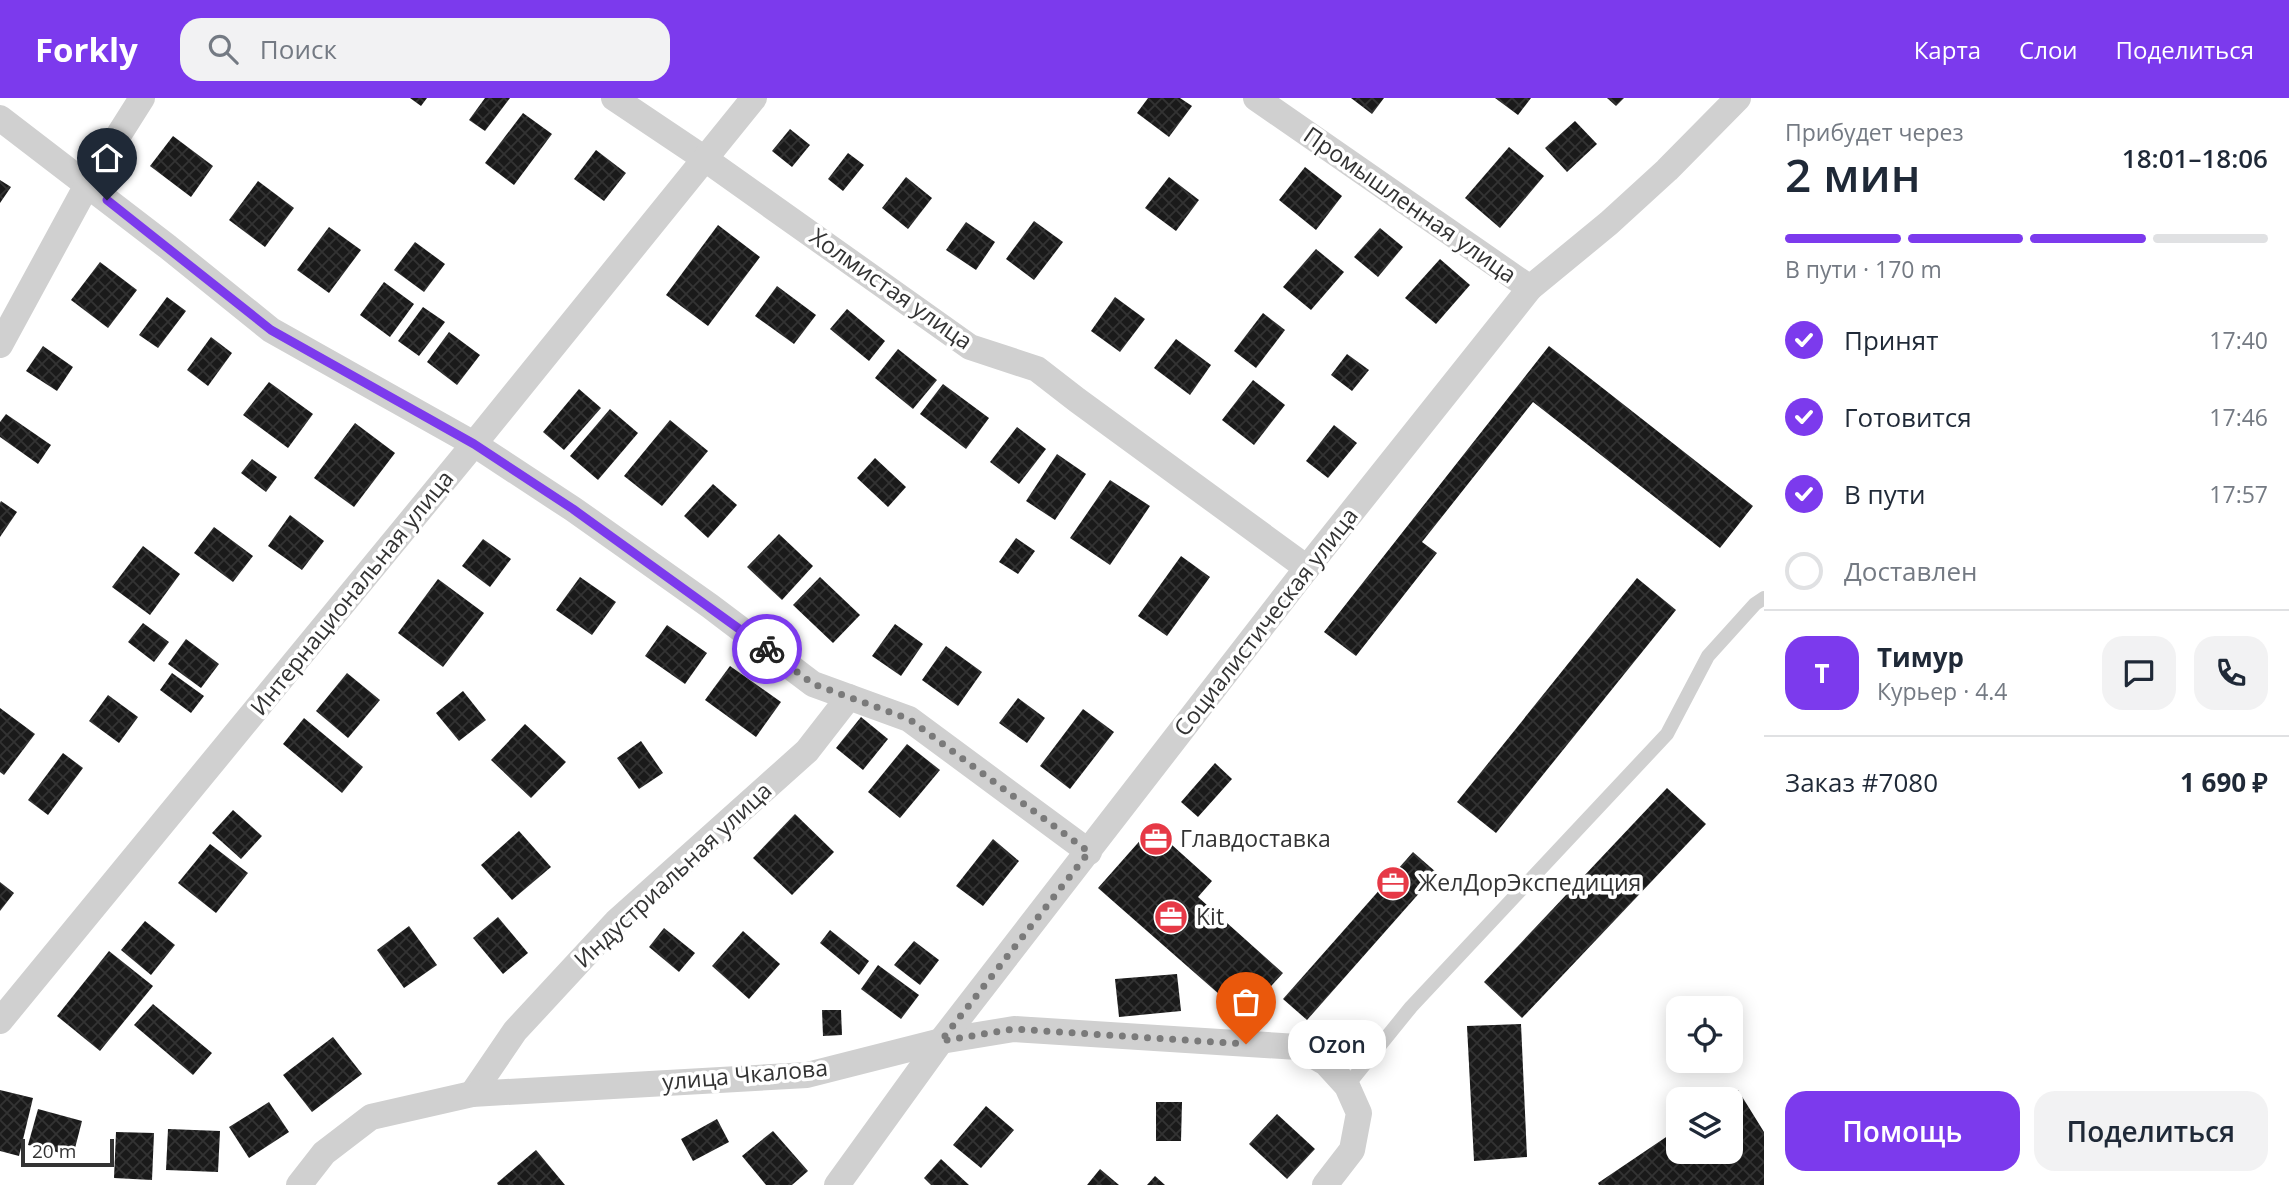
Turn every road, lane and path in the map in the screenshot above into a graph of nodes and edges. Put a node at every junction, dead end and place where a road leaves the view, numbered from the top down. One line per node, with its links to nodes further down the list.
1 (142, 98): 8 (street)
2 (614, 98): 7 (street, Холмистая улица)
3 (754, 98): 7 (street, Интернациональная улица)
4 (1256, 98): 9 (street, Промышленная улица)
5 (1738, 98): 9 (street, Социалистическая улица)
6 (0, 118): 8 (street)
7 (705, 159): 11 (street, Интернациональная улица); 12 (street, Холмистая улица)
8 (87, 185): 10 (street); 11 (street)
9 (1530, 288): 12 (street, Социалистическая улица)
10 (0, 345)
11 (474, 444): 14 (street); 16 (street, Интернациональная улица)
12 (1307, 568): 15 (street, Социалистическая улица)
13 (1764, 598): 18 (lane)
14 (849, 697): 15 (street); 19 (street, Индустриальная улица)
15 (1089, 852): 17 (street, Социалистическая улица)
16 (0, 1021)
17 (941, 1041): 18 (street, улица Чкалова); 19 (street, улица Чкалова); 21 (street, Социалистическая улица)
18 (1347, 1086): 22 (street, улица Чкалова)
19 (472, 1094): 20 (street)
20 (299, 1185)
21 (837, 1185)
22 (1325, 1185)

